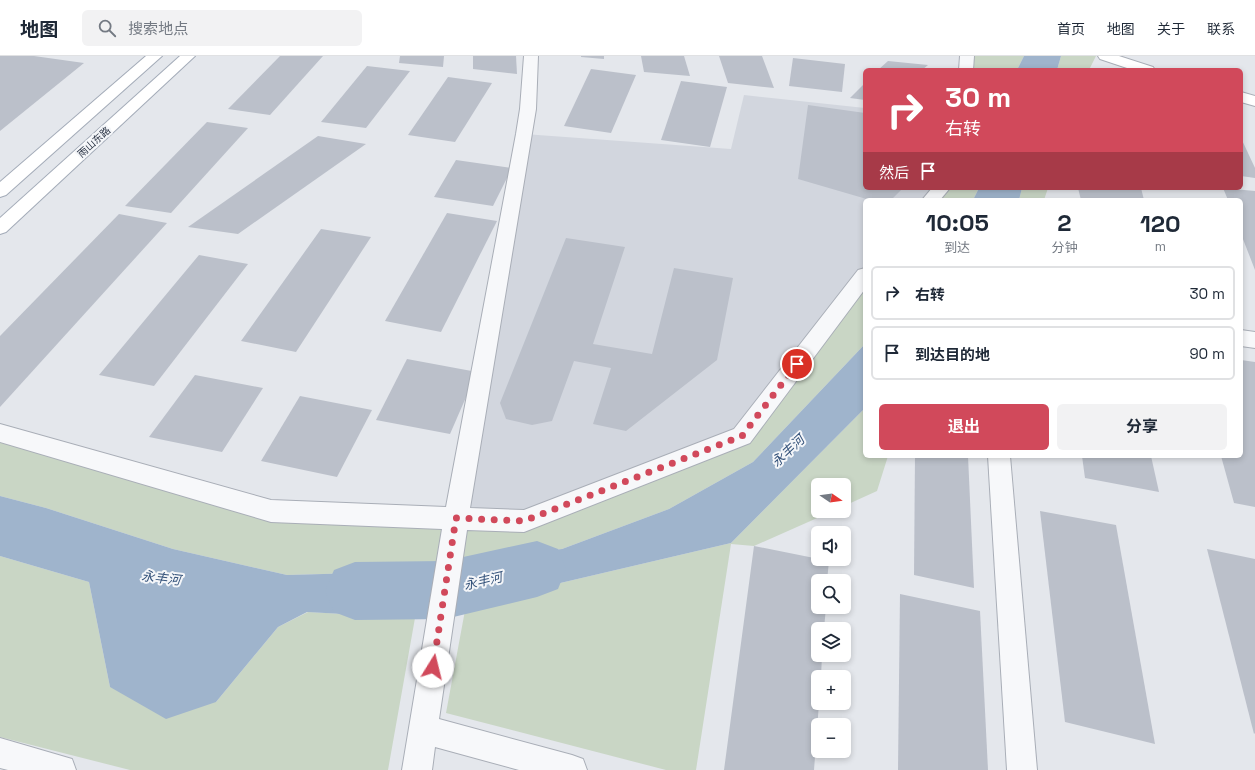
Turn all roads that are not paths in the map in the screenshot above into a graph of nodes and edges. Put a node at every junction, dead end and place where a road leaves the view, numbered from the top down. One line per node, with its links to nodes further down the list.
1 (155, 56): 11 (main road)
2 (188, 56): 13 (main road, 雨山东路)
3 (531, 56): 20 (street)
4 (968, 56): 6 (street)
5 (1105, 56): 7 (main road)
6 (966, 68)
7 (1142, 68)
8 (1243, 98): 9 (main road)
9 (1255, 101)
10 (939, 190): 12 (street)
11 (0, 191)
12 (933, 198)
13 (0, 228)
14 (863, 282): 15 (street)
15 (858, 299): 20 (street)
16 (1243, 338): 17 (street)
17 (1255, 340)
18 (0, 433): 20 (street)
19 (999, 458): 26 (street)
20 (456, 518): 21 (street)
21 (424, 729): 24 (street); 25 (street)
22 (0, 753): 23 (street)
23 (61, 770)
24 (417, 770)
25 (572, 770)
26 (1022, 770)

